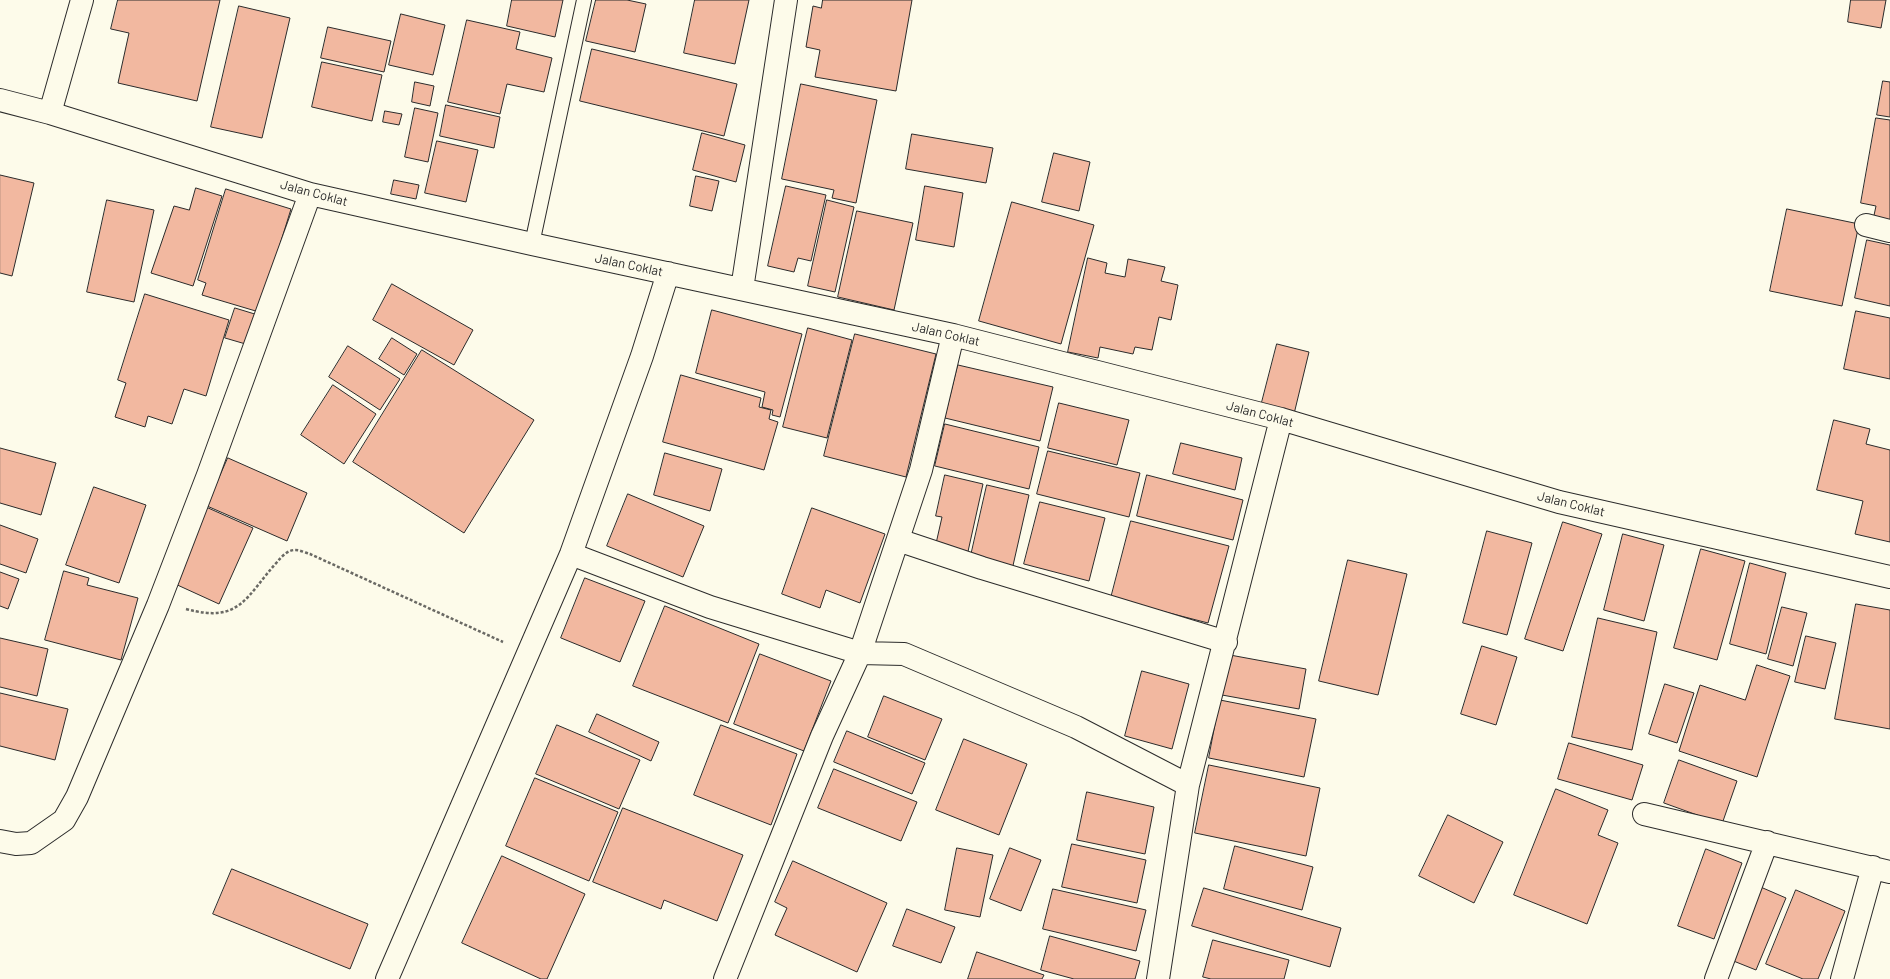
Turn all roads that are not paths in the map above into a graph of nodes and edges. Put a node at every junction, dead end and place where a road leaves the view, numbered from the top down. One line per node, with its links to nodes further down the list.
1 (82, 0): 5 (street)
2 (584, 0): 9 (lane)
3 (786, 0): 11 (street)
4 (0, 100): 5 (street, Jalan Coklat)
5 (50, 113): 6 (street, Jalan Coklat)
6 (310, 194): 9 (street, Jalan Coklat); 21 (street)
7 (1866, 225): 8 (street)
8 (1890, 231)
9 (532, 244): 10 (street, Jalan Coklat)
10 (668, 273): 11 (street, Jalan Coklat); 15 (street)
11 (742, 289): 12 (street, Jalan Coklat)
12 (953, 335): 13 (street, Jalan Coklat); 14 (street)
13 (1281, 419): 16 (street, Jalan Coklat); 17 (street)
14 (898, 540): 17 (street); 18 (street)
15 (583, 559): 18 (street); 24 (street)
16 (1890, 577)
17 (1226, 642): 19 (street)
18 (860, 652): 19 (street); 25 (street)
19 (1188, 785): 26 (street)
20 (1644, 814): 22 (street)
21 (0, 841)
22 (1767, 842): 23 (street); 27 (street)
23 (1881, 869): 28 (street)
24 (387, 979)
25 (725, 979)
26 (1158, 979)
27 (1716, 979)
28 (1842, 979)

